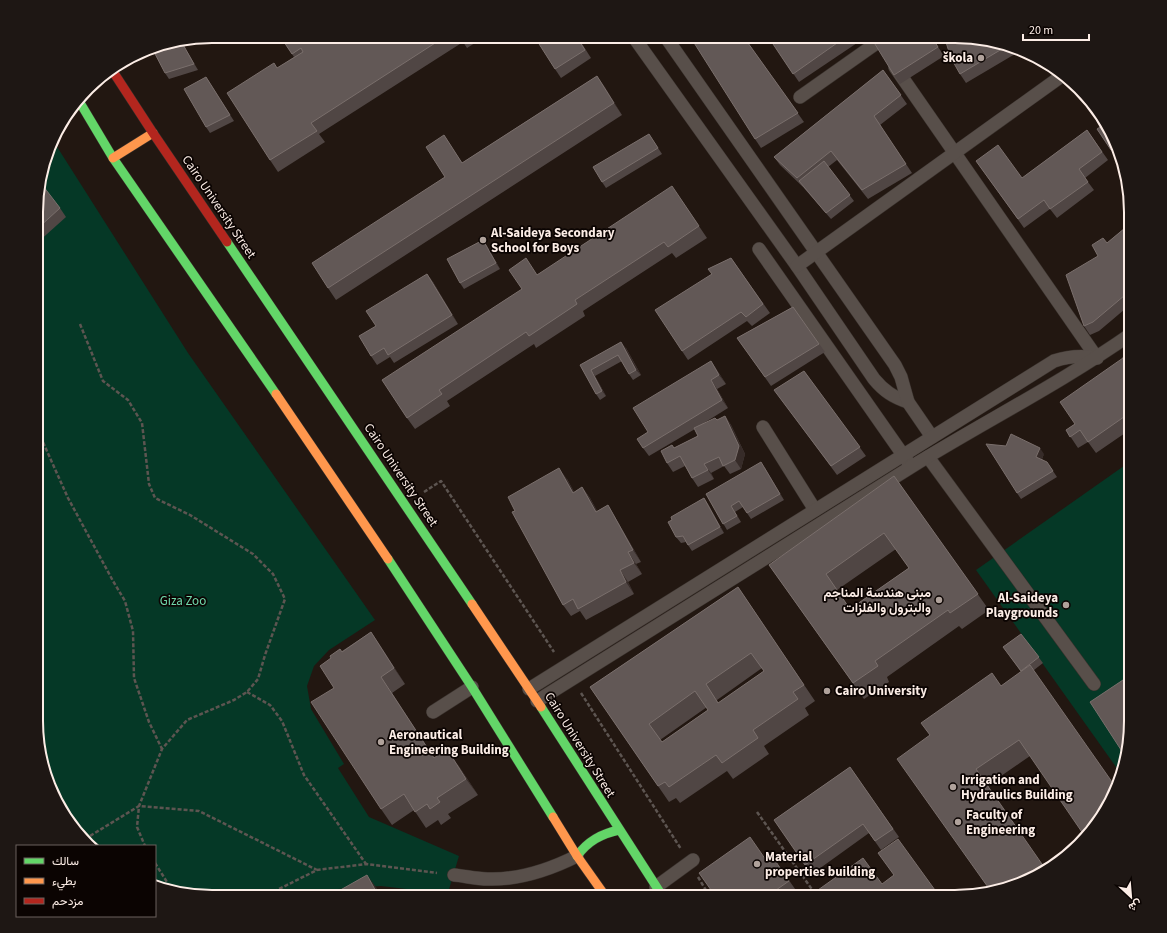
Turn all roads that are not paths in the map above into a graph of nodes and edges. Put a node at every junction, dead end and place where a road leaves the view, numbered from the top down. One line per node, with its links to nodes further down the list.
1 (638, 43): 14 (lane)
2 (670, 43): 13 (lane)
3 (869, 43): 7 (lane)
4 (877, 43): 10 (lane)
5 (115, 74): 9 (main road, Cairo University Street)
6 (1058, 78): 10 (lane)
7 (800, 97)
8 (81, 105): 11 (main road)
9 (153, 133): 11 (main road); 26 (main road, Cairo University Street)
10 (954, 153): 13 (lane); 16 (lane)
11 (113, 158): 25 (main road)
12 (759, 249): 20 (lane)
13 (817, 252): 14 (lane); 17 (lane)
14 (796, 266): 17 (lane)
15 (1124, 339): 16 (lane)
16 (1097, 358): 19 (lane); 21 (lane)
17 (908, 402): 19 (lane)
18 (763, 427): 23 (lane)
19 (932, 437): 20 (lane)
20 (903, 455): 22 (lane); 23 (lane)
21 (928, 457): 22 (lane); 24 (lane)
22 (911, 467): 27 (lane)
23 (815, 510): 26 (lane)
24 (1094, 684)
25 (472, 687): 28 (lane); 30 (main road)
26 (529, 689): 27 (main road, Cairo University Street)
27 (537, 701): 29 (main road, Cairo University Street)
28 (433, 712)
29 (619, 830): 30 (main road); 34 (main road, Cairo University Street)
30 (577, 856): 32 (lane); 33 (main road)
31 (693, 860): 35 (lane)
32 (454, 875)
33 (601, 890)
34 (659, 890)
35 (662, 890)

